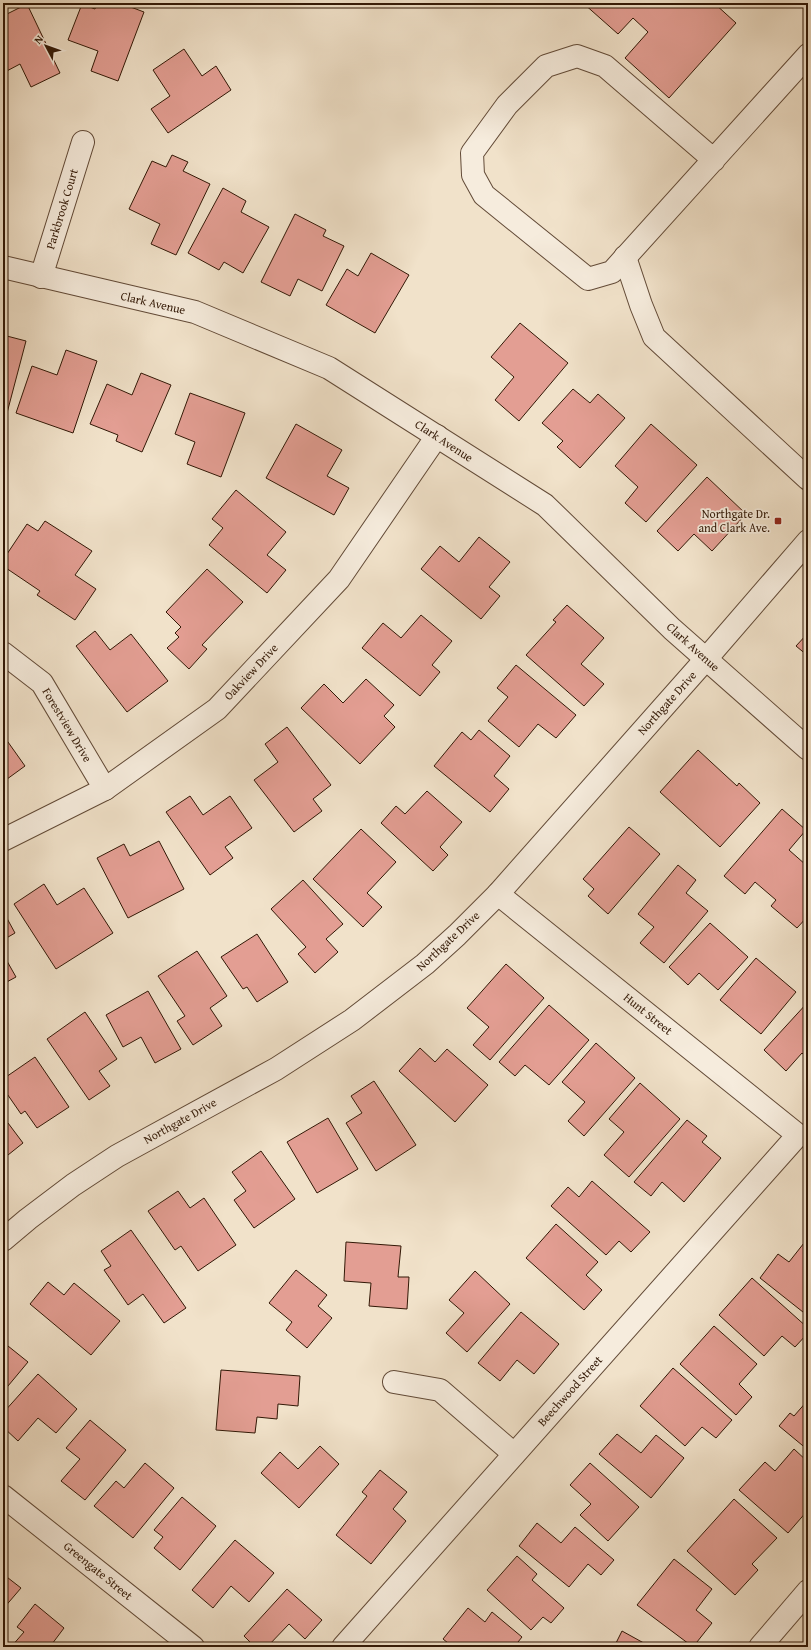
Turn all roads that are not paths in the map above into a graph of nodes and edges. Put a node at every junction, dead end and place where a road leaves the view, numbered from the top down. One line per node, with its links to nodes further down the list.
1 (808, 55): 3 (street)
2 (83, 142): 6 (street, Parkbrook Court)
3 (714, 160): 4 (street); 4 (street)
4 (626, 257): 8 (street)
5 (3, 267): 6 (street, Clark Avenue)
6 (41, 277): 7 (street, Clark Avenue)
7 (437, 436): 11 (street, Clark Avenue); 13 (street, Oakview Drive)
8 (808, 479)
9 (808, 541): 11 (street, Northgate Drive)
10 (3, 653): 13 (street, Forestview Drive)
11 (706, 659): 12 (street, Clark Avenue); 15 (street, Northgate Drive)
12 (808, 750)
13 (106, 789): 14 (street, Oakview Drive)
14 (3, 840)
15 (498, 894): 16 (street, Hunt Street); 17 (street, Northgate Drive)
16 (798, 1135): 19 (street, Beechwood Street)
17 (3, 1240)
18 (394, 1382): 19 (street)
19 (514, 1454): 23 (street, Beechwood Street)
20 (3, 1496): 22 (street, Greengate Street)
21 (808, 1591): 24 (street)
22 (193, 1647)
23 (342, 1647)
24 (760, 1647)

